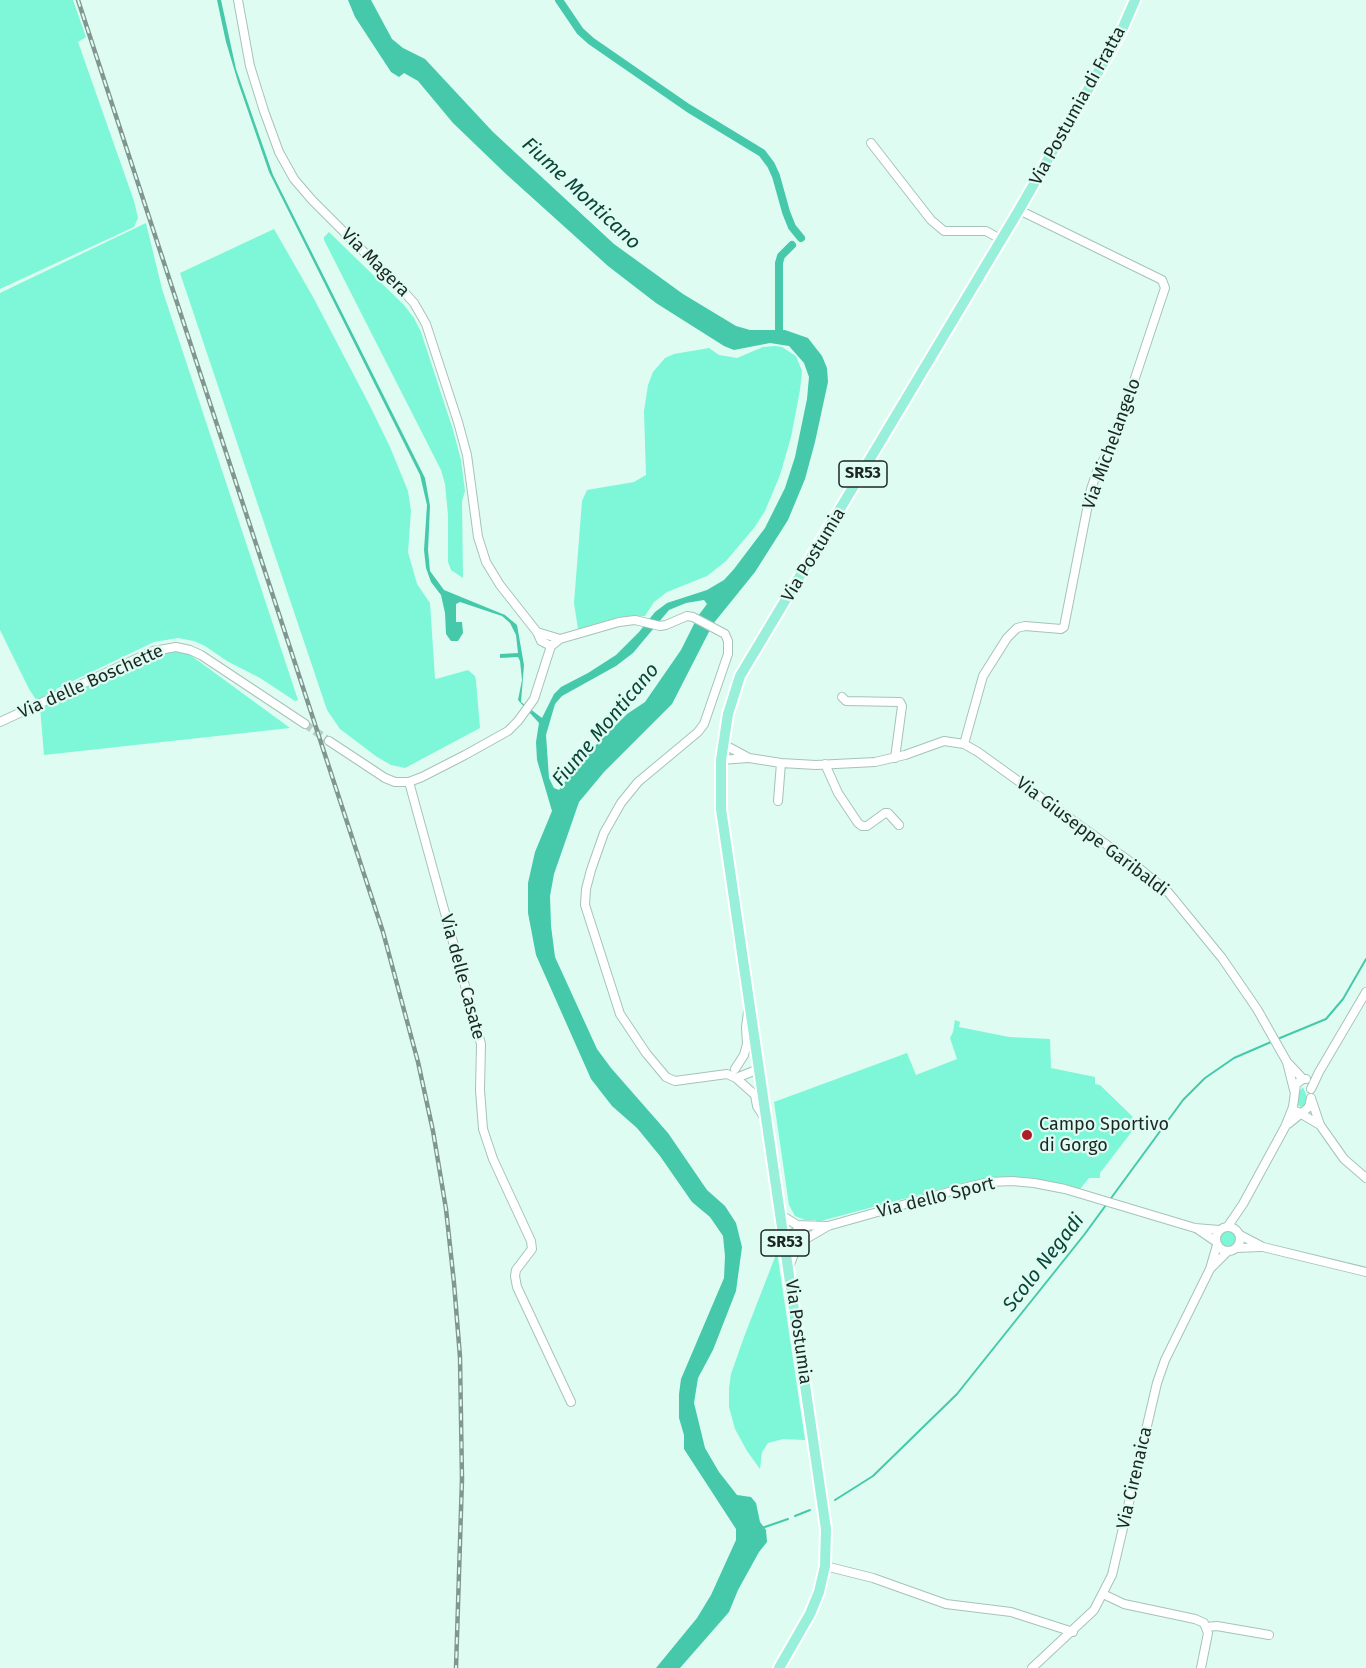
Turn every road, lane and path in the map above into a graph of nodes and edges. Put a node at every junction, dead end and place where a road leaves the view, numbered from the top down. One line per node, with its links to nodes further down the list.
1 (238, 0): 6 (street, Via Magera)
2 (1135, 0): 4 (main road, Via Postumia di Fratta / SR53)
3 (871, 143): 5 (street)
4 (1019, 210): 5 (main road, Via Postumia / SR53); 15 (street, Via Michelangelo)
5 (1002, 240): 16 (main road, Via Postumia / SR53)
6 (537, 632): 7 (street); 8 (street, Via Magera)
7 (560, 639): 9 (street); 29 (street)
8 (541, 641): 9 (street); 10 (street, Via Magera)
9 (551, 646): 10 (street)
10 (546, 659): 21 (street)
11 (842, 697): 18 (street)
12 (0, 722): 13 (street, Via delle Boschette)
13 (305, 724)
14 (329, 741): 21 (street)
15 (964, 744): 18 (street); 26 (street, Via Giuseppe Garibaldi)
16 (722, 752): 17 (street); 17 (street); 25 (main road, Via Postumia / SR53)
17 (749, 758): 19 (street)
18 (895, 758): 20 (street)
19 (781, 762): 20 (street); 22 (street)
20 (825, 764): 23 (street)
21 (409, 782): 56 (street, Via delle Casate)
22 (778, 801)
23 (899, 825)
24 (1366, 992): 28 (street)
25 (749, 1005): 27 (main road, Via Postumia / SR53); 29 (street)
26 (1287, 1062): 30 (street); 32 (street)
27 (759, 1070): 29 (street); 36 (main road, Via Postumia / SR53)
28 (1319, 1072): 30 (street); 31 (street)
29 (735, 1073): 36 (street)
30 (1304, 1079): 31 (street); 32 (street)
31 (1311, 1089): 33 (street)
32 (1294, 1090): 34 (street)
33 (1311, 1098): 35 (street); 37 (street)
34 (1293, 1107): 35 (street); 38 (street)
35 (1300, 1114): 37 (street); 38 (street)
36 (767, 1120): 41 (main road, Via Postumia / SR53)
37 (1320, 1125): 39 (street)
38 (1285, 1127): 40 (street)
39 (1366, 1178)
40 (1243, 1204): 44 (street); 47 (street)
41 (781, 1215): 42 (street); 48 (main road, Via Postumia / SR53)
42 (809, 1226): 43 (street); 48 (street)
43 (828, 1226): 45 (street, Via dello Sport); 49 (street, Via dello Sport)
44 (1228, 1226): 46 (street); 47 (street)
45 (1195, 1228): 46 (street, Via dello Sport); 50 (street, Via dello Sport)
46 (1219, 1230): 50 (street)
47 (1238, 1233): 51 (street); 52 (street)
48 (785, 1238): 49 (street); 53 (main road, Via Postumia / SR53)
49 (804, 1240): 53 (street)
50 (1216, 1243): 52 (street); 54 (street, Via Cirenaica)
51 (1263, 1247): 52 (street); 55 (street)
52 (1232, 1250): 54 (street, Via Cirenaica)
53 (789, 1267): 57 (main road, Via Postumia / SR53)
54 (1210, 1269): 58 (street, Via Cirenaica)
55 (1366, 1272)
56 (571, 1402)
57 (825, 1566): 60 (street); 62 (main road, Via Postumia / SR53)
58 (1103, 1594): 59 (street); 60 (street, Via Cirenaica)
59 (1206, 1627): 61 (street); 64 (street)
60 (1073, 1632): 63 (street, Via Cirenaica)
61 (1269, 1635)
62 (779, 1668)
63 (1032, 1668)
64 (1201, 1668)

